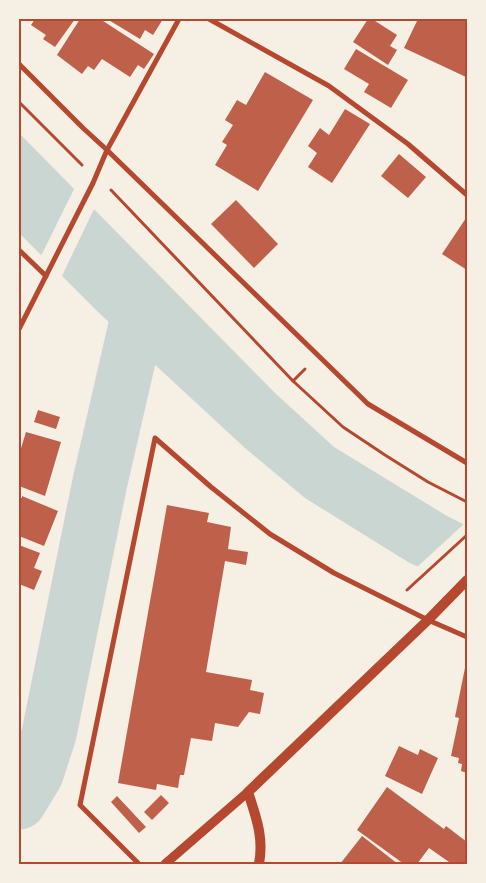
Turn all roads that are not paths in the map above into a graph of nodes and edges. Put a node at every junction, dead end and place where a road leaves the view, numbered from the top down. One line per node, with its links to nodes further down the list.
1 (179, 19): 4 (street)
2 (210, 19): 5 (street)
3 (19, 64): 4 (street)
4 (107, 150): 7 (street); 9 (street)
5 (467, 195)
6 (19, 250): 7 (street)
7 (46, 274): 8 (street)
8 (19, 329)
9 (467, 463)
10 (467, 580): 11 (main road)
11 (428, 620): 12 (street); 13 (main road); 14 (street)
12 (467, 637)
13 (248, 792): 15 (street); 16 (main road)
14 (139, 864)
15 (165, 864)
16 (259, 864)

